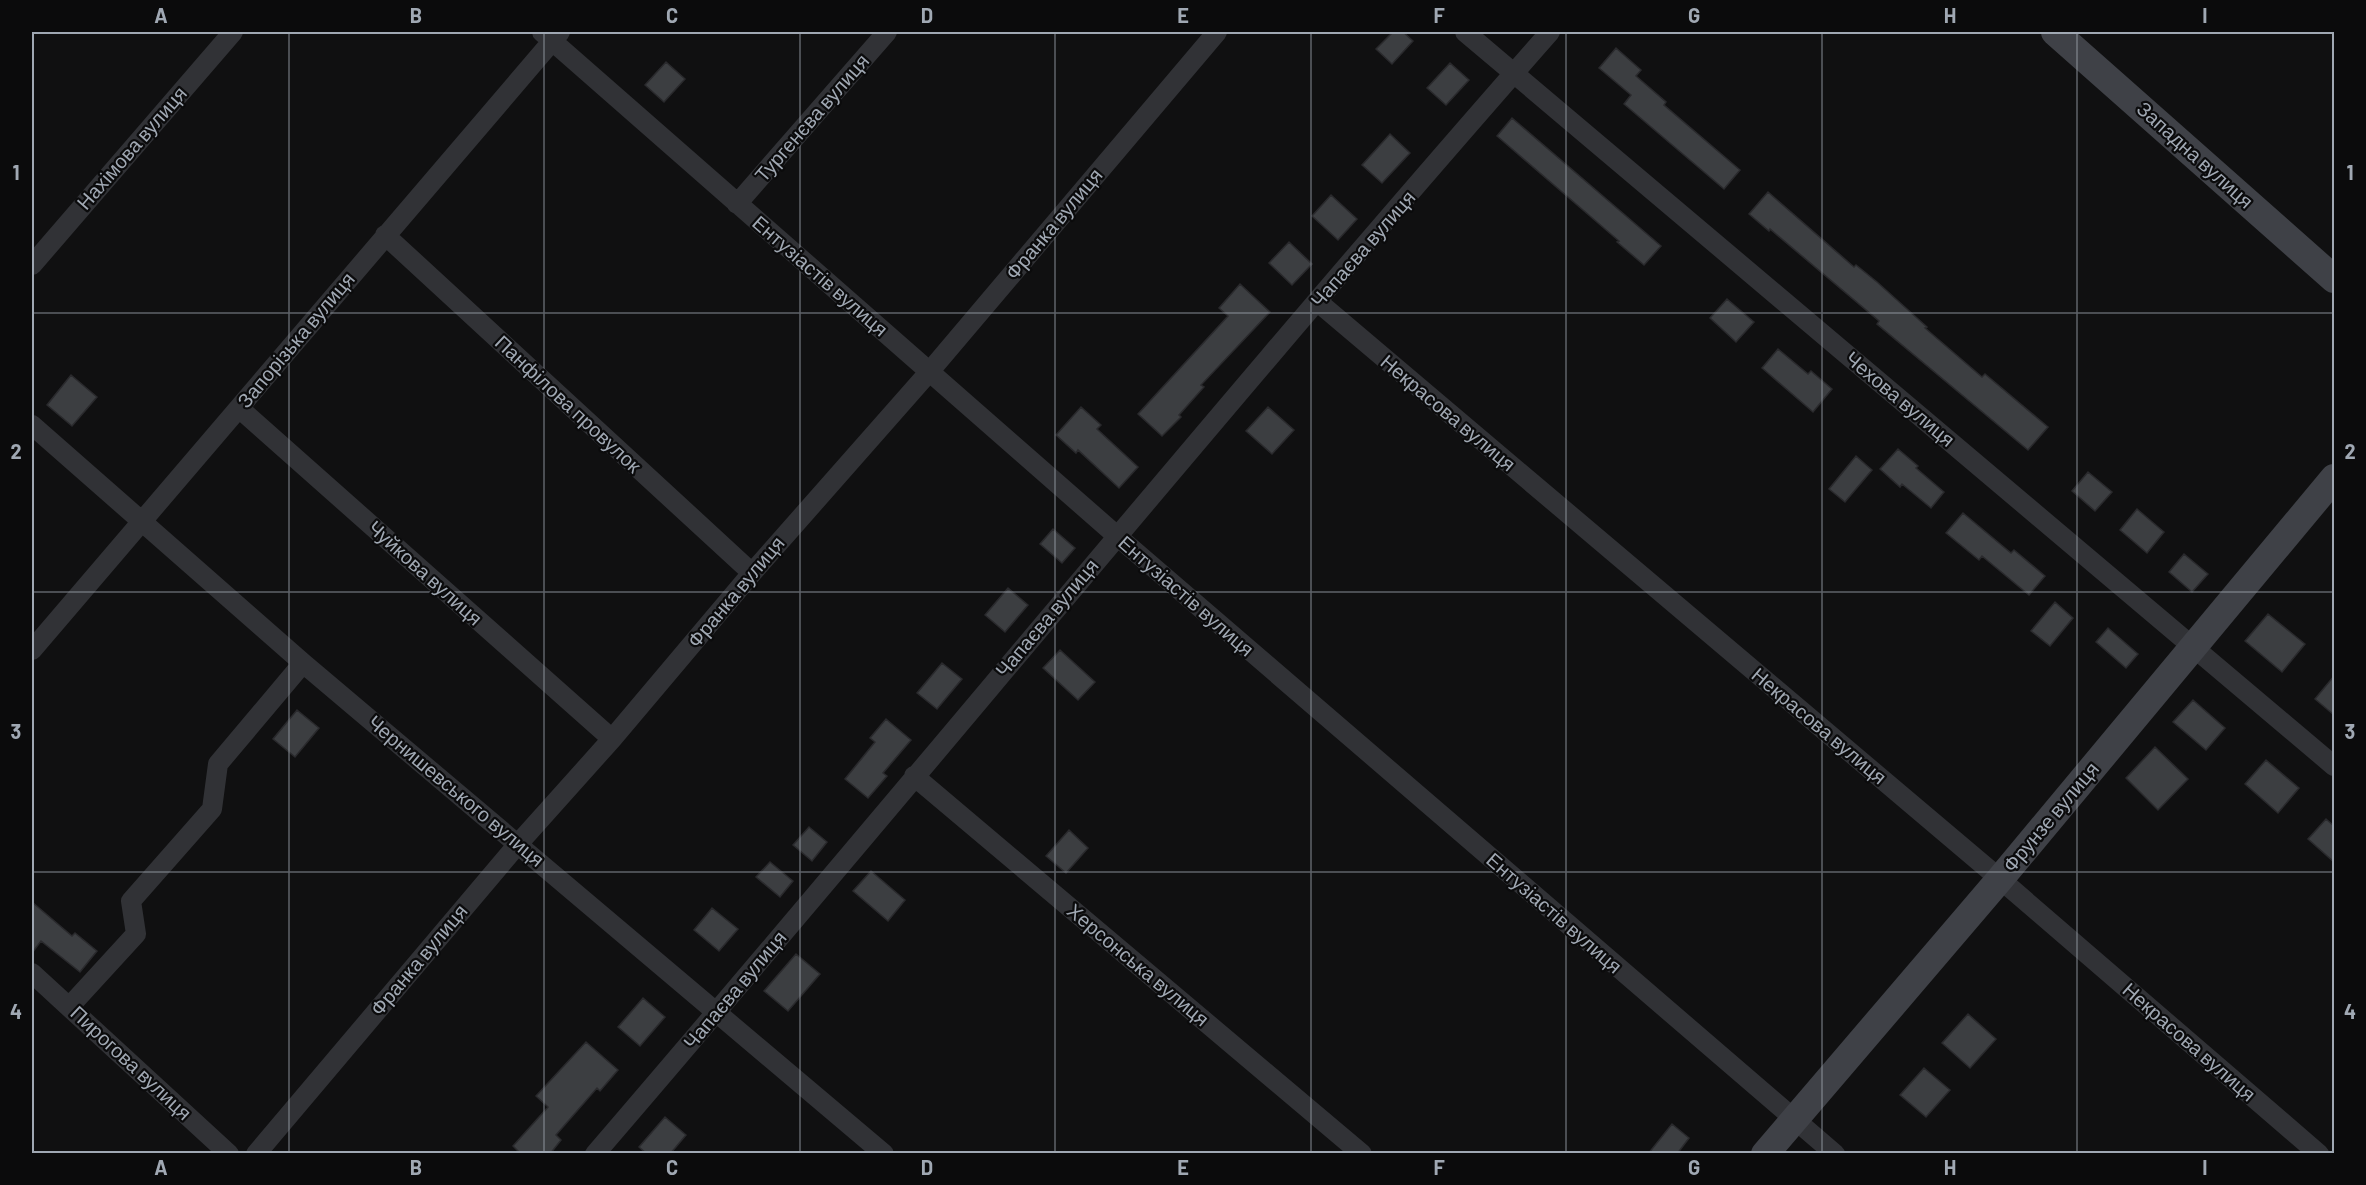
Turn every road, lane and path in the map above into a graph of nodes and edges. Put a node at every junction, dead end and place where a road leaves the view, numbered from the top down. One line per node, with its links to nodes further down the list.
1 (233, 32): 11 (street, Нахімова вулиця)
2 (887, 32): 9 (street, Тургенєва вулиця)
3 (1217, 32): 14 (street, Франка вулиця)
4 (1465, 32): 8 (street, Чехова вулиця)
5 (1550, 32): 8 (street, Чапаєва вулиця)
6 (2055, 32): 12 (street, Западна вулиця)
7 (552, 34): 9 (street, Ентузіастів вулиця); 10 (street, Запорізька вулиця)
8 (1513, 74): 13 (street, Чапаєва вулиця); 21 (street, Чехова вулиця)
9 (737, 204): 14 (street, Ентузіастів вулиця)
10 (385, 235): 15 (street, Запорізька вулиця); 20 (street, Панфілова провулок)
11 (32, 265)
12 (2334, 279)
13 (1318, 302): 19 (street, Чапаєва вулиця); 28 (street, Некрасова вулиця)
14 (930, 372): 19 (street, Ентузіастів вулиця); 20 (street, Франка вулиця)
15 (239, 408): 18 (street, Запорізька вулиця); 24 (street, Чуйкова вулиця)
16 (32, 424): 18 (street, Чернишевського вулиця)
17 (2334, 478): 21 (street, Фрунзе вулиця)
18 (141, 520): 22 (street, Запорізька вулиця); 23 (street, Чернишевського вулиця)
19 (1117, 536): 26 (street, Чапаєва вулиця); 32 (street, Ентузіастів вулиця)
20 (752, 573): 24 (street, Франка вулиця)
21 (2194, 646): 25 (street, Чехова вулиця); 28 (street, Фрунзе вулиця)
22 (32, 650)
23 (303, 663): 27 (street, Чернишевського вулиця); 30 (street)
24 (612, 739): 27 (street, Франка вулиця)
25 (2334, 766)
26 (914, 776): 31 (street, Чапаєва вулиця); 37 (street, Херсонська вулиця)
27 (518, 844): 31 (street, Чернишевського вулиця); 34 (street, Франка вулиця)
28 (2000, 879): 32 (street, Фрунзе вулиця); 40 (street, Некрасова вулиця)
29 (32, 973): 30 (street, Пирогова вулиця)
30 (70, 1006): 33 (street, Пирогова вулиця)
31 (718, 1011): 35 (street, Чапаєва вулиця); 36 (street, Чернишевського вулиця)
32 (1794, 1119): 38 (street, Фрунзе вулиця); 39 (street, Ентузіастів вулиця)
33 (229, 1154)
34 (256, 1154)
35 (595, 1154)
36 (884, 1154)
37 (1362, 1154)
38 (1765, 1154)
39 (1835, 1154)
40 (2319, 1154)

